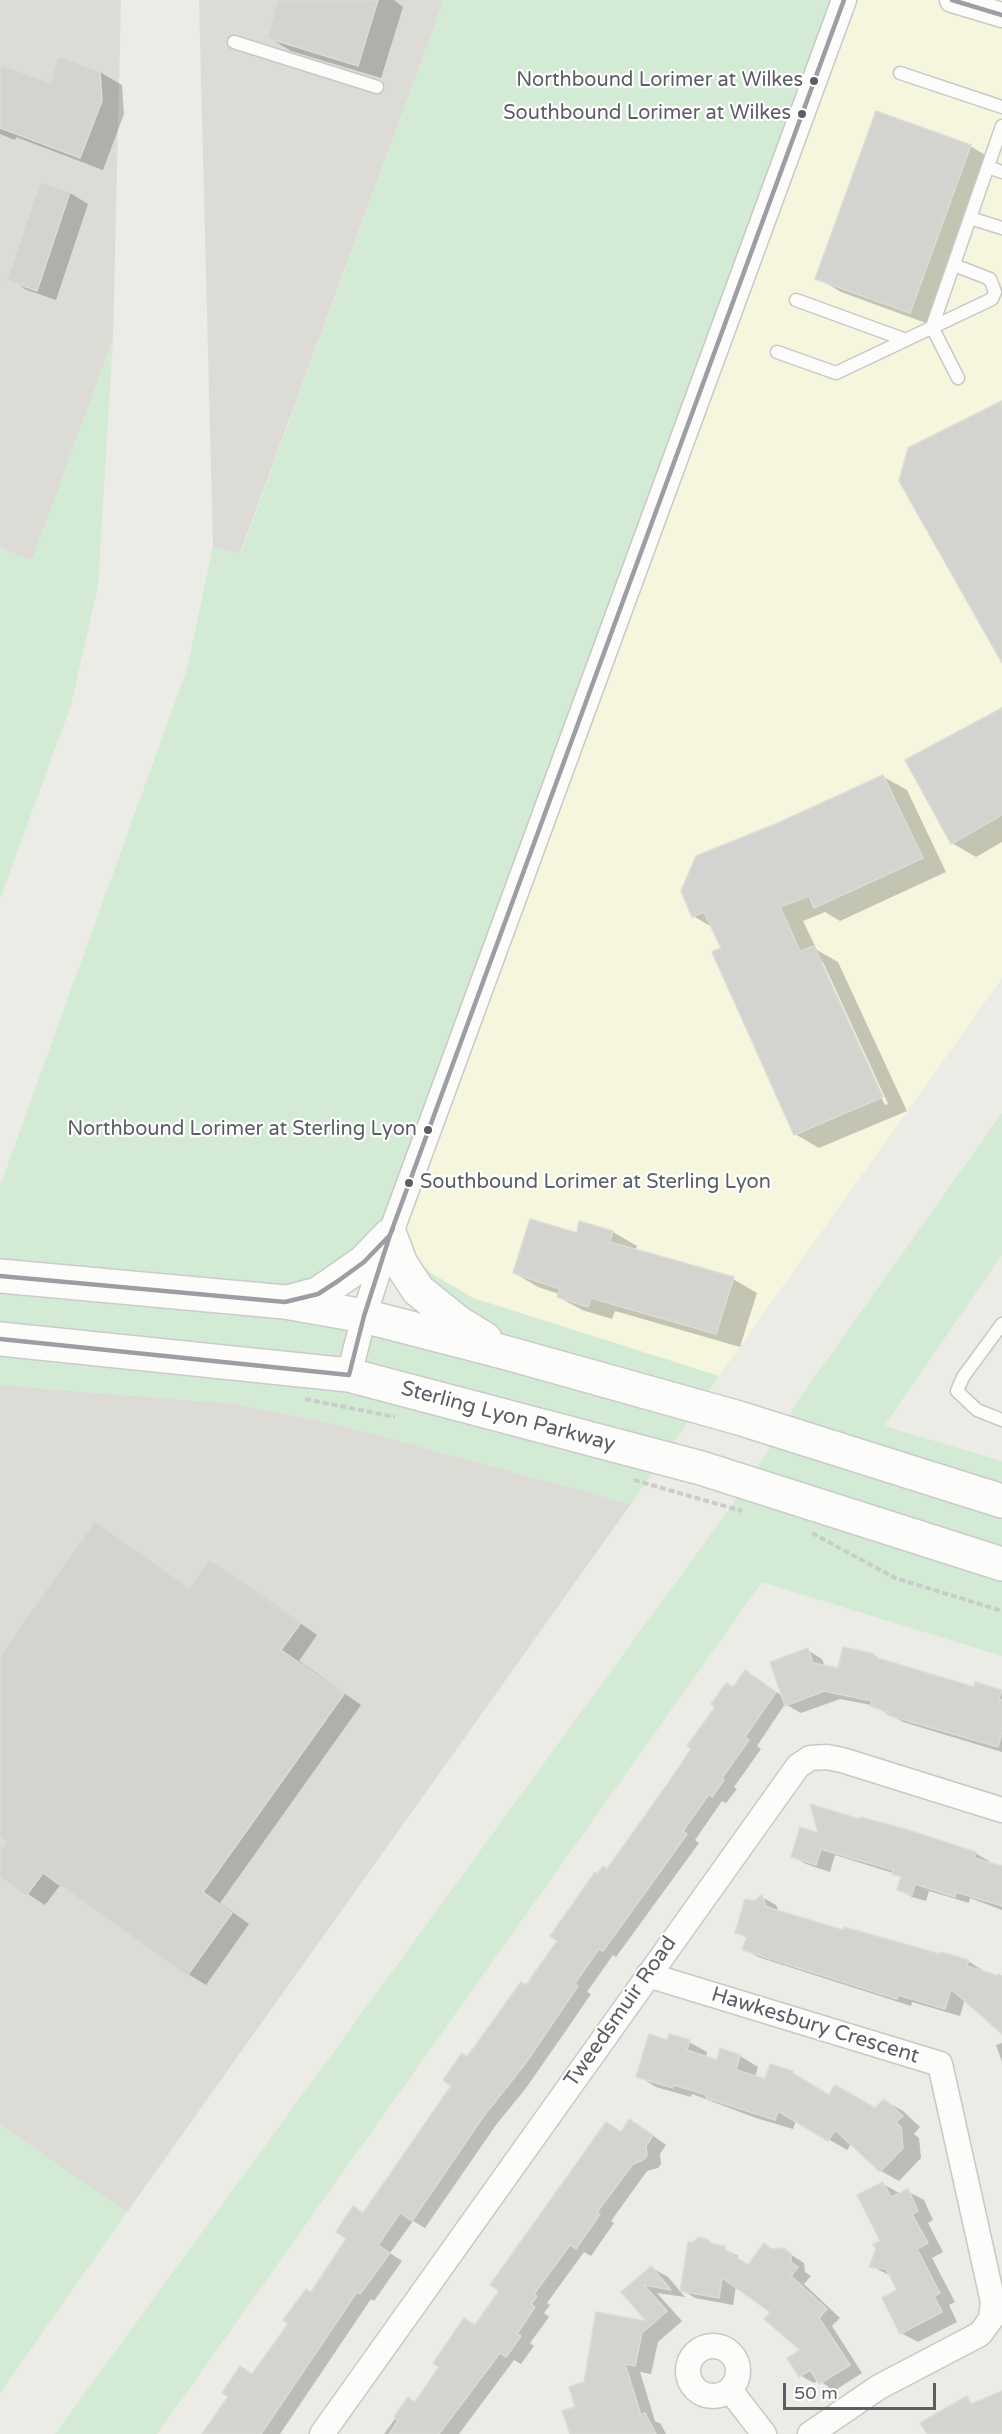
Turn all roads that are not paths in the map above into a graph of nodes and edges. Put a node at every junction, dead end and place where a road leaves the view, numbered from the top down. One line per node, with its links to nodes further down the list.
1 (844, 0): 19 (street)
2 (952, 0): 3 (street)
3 (1002, 15)
4 (234, 42): 6 (lane)
5 (900, 73): 7 (lane)
6 (377, 87)
7 (1002, 107)
8 (1002, 126): 9 (lane)
9 (988, 167): 10 (lane); 11 (lane)
10 (1002, 172)
11 (970, 218): 12 (lane); 13 (lane)
12 (1002, 228)
13 (954, 265): 15 (lane); 15 (lane)
14 (796, 300): 16 (lane)
15 (932, 327): 16 (lane); 18 (lane)
16 (906, 340): 17 (lane)
17 (777, 352)
18 (958, 378)
19 (390, 1235): 21 (main road); 22 (street); 25 (main road)
20 (0, 1276): 21 (main road)
21 (285, 1302): 22 (main road)
22 (364, 1316): 25 (main road); 26 (street)
23 (1002, 1324): 27 (lane)
24 (0, 1339): 26 (main road, Sterling Lyon Parkway)
25 (507, 1353): 28 (main road)
26 (350, 1375): 29 (main road, Sterling Lyon Parkway)
27 (1002, 1420)
28 (1002, 1501)
29 (1002, 1563)
30 (1002, 1810): 31 (street, Tweedsmuir Road)
31 (648, 1975): 33 (street, Tweedsmuir Road); 35 (street, Hawkesbury Crescent)
32 (730, 2390): 34 (street)
33 (322, 2434)
34 (764, 2434)
35 (810, 2434)

